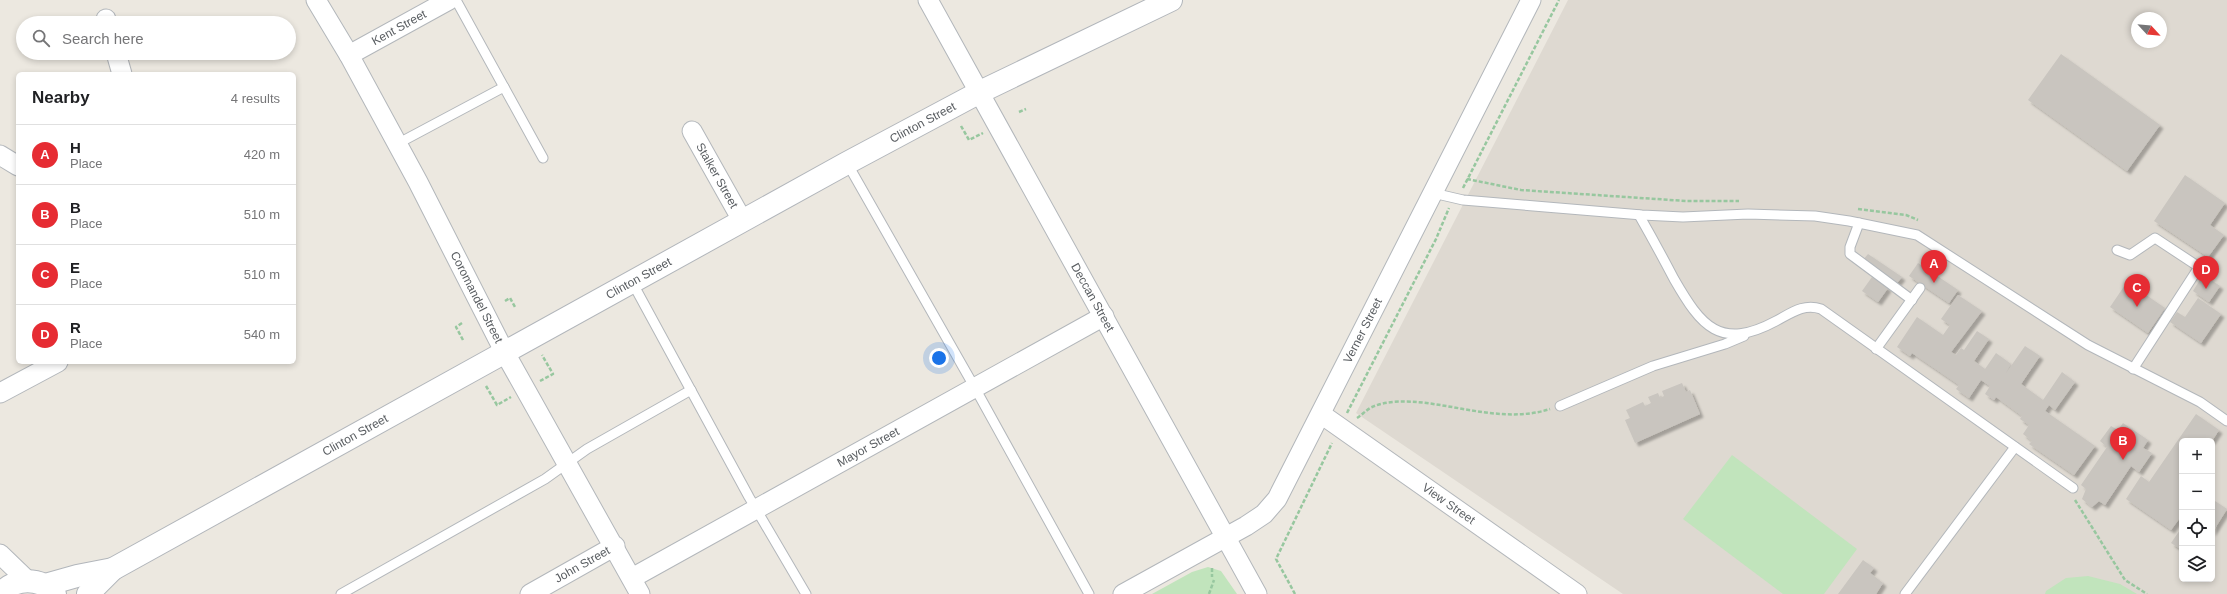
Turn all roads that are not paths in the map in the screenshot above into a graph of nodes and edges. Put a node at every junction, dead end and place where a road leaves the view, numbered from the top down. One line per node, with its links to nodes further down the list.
1 (316, 0): 7 (street, Coromandel Street)
2 (450, 0): 7 (street, Kent Street)
3 (456, 0): 10 (lane)
4 (928, 0): 11 (street, Deccan Street)
5 (1171, 0): 11 (street, Clinton Street)
6 (1532, 0): 18 (street, Verner Street)
7 (349, 54): 13 (street, Coromandel Street)
8 (118, 60): 9 (street)
9 (121, 72)
10 (504, 87): 13 (lane); 15 (lane)
11 (980, 92): 16 (street, Clinton Street); 26 (street, Deccan Street)
12 (692, 131): 20 (street, Stalker Street)
13 (397, 144): 29 (street, Coromandel Street)
14 (0, 155): 17 (street)
15 (543, 158)
16 (847, 163): 20 (street, Clinton Street); 32 (lane)
17 (16, 165)
18 (1433, 193): 19 (lane); 36 (street, Verner Street)
19 (1639, 215): 21 (lane); 27 (lane)
20 (742, 220): 23 (street, Clinton Street)
21 (1859, 223): 25 (lane); 31 (lane)
22 (2117, 250): 31 (lane)
23 (632, 282): 29 (street, Clinton Street); 33 (lane)
24 (1920, 288): 25 (lane)
25 (1912, 300): 28 (lane)
26 (1104, 316): 32 (street, Mayor Street); 42 (street, Deccan Street)
27 (1752, 332): 28 (lane); 35 (lane)
28 (1876, 349): 38 (lane)
29 (504, 353): 39 (street, Coromandel Street); 45 (street, Clinton Street)
30 (54, 364): 34 (street)
31 (2133, 369): 37 (lane)
32 (976, 388): 41 (street, Mayor Street); 53 (lane)
33 (691, 390): 39 (lane); 41 (lane)
34 (0, 393)
35 (1560, 406)
36 (1321, 414): 42 (street, Verner Street); 56 (street, View Street)
37 (2227, 421)
38 (2015, 447): 40 (lane); 57 (lane)
39 (566, 464): 43 (street, Coromandel Street); 50 (lane)
40 (2073, 488)
41 (757, 509): 46 (street, Mayor Street); 52 (lane)
42 (1226, 537): 54 (street, Verner Street); 55 (street, Deccan Street)
43 (615, 546): 46 (street, Coromandel Street); 51 (street, John Street)
44 (0, 554): 47 (street)
45 (113, 569): 47 (street, Clinton Street); 49 (street, Clinton Street)
46 (636, 586)
47 (43, 587): 48 (street, Clinton Street)
48 (1, 594)
49 (88, 594)
50 (341, 594)
51 (530, 594)
52 (806, 594)
53 (1089, 594)
54 (1124, 594)
55 (1257, 594)
56 (1577, 594)
57 (1905, 594)

